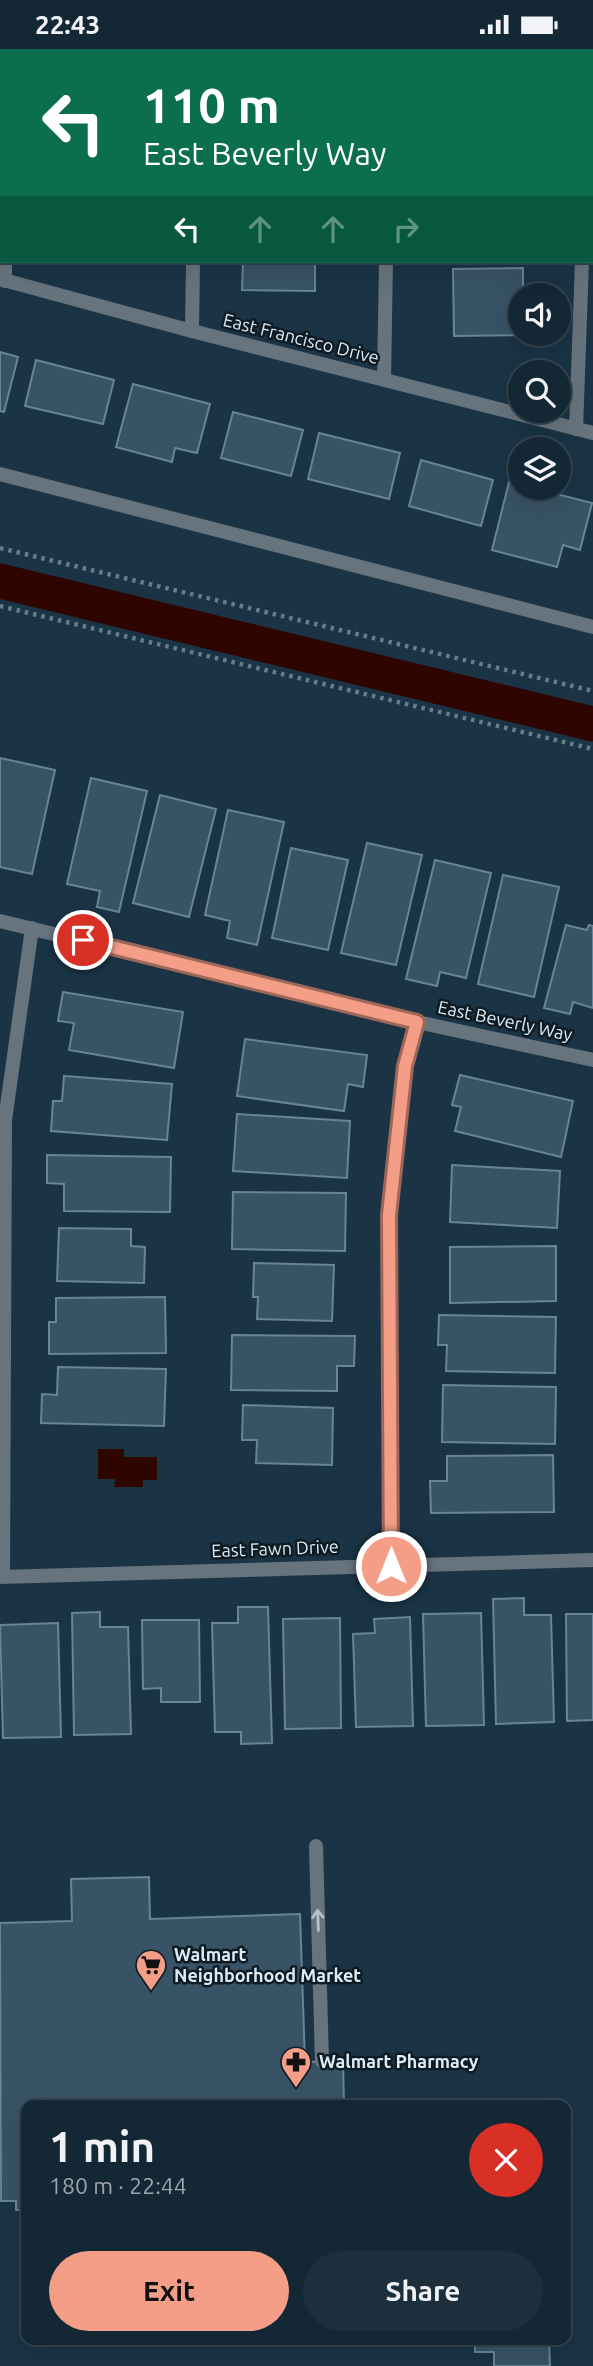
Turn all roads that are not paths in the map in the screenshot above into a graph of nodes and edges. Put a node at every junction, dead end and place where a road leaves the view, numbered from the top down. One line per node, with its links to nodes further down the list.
1 (193, 263): 5 (street)
2 (386, 263): 6 (street)
3 (582, 263): 7 (street)
4 (3, 280): 5 (street, East Francisco Drive)
5 (192, 331): 6 (street, East Francisco Drive)
6 (384, 380): 7 (street, East Francisco Drive)
7 (576, 429): 8 (street, East Francisco Drive)
8 (593, 433)
9 (0, 474): 10 (street)
10 (593, 627)
11 (0, 921): 12 (street, East Beverly Way)
12 (32, 928): 13 (street, East Beverly Way); 17 (street)
13 (417, 1022): 14 (street, East Beverly Way); 16 (street)
14 (593, 1060)
15 (593, 1560): 16 (street, East Fawn Drive)
16 (391, 1566): 17 (street, East Fawn Drive)
17 (1, 1576)
18 (316, 1846): 19 (street, one-way to 18)
19 (322, 2061)

